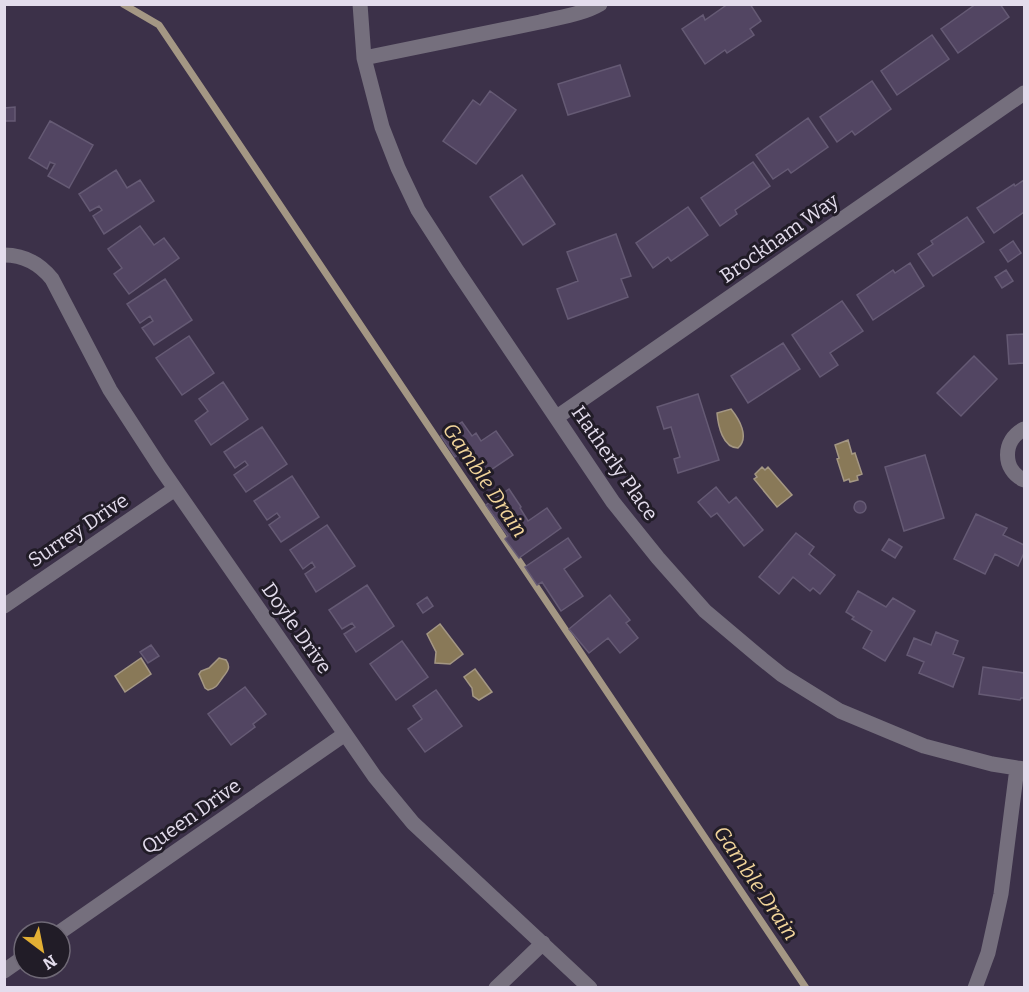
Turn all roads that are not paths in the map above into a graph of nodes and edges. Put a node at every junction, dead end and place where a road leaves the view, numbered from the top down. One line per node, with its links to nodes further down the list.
1 (360, 4): 3 (street, Hatherly Place)
2 (600, 4): 3 (street)
3 (364, 58): 6 (street, Hatherly Place)
4 (1024, 93): 6 (street, Brockham Way)
5 (12, 256): 9 (street, Doyle Drive)
6 (556, 417): 12 (street, Hatherly Place)
7 (1024, 429): 8 (street)
8 (1024, 480)
9 (175, 489): 10 (street, Surrey Drive); 11 (street, Doyle Drive)
10 (4, 606)
11 (345, 734): 13 (street, Queen Drive); 14 (street, Doyle Drive)
12 (1021, 768): 17 (street)
13 (72, 924)
14 (543, 943): 15 (street); 16 (street, Doyle Drive)
15 (496, 987)
16 (590, 987)
17 (975, 987)

